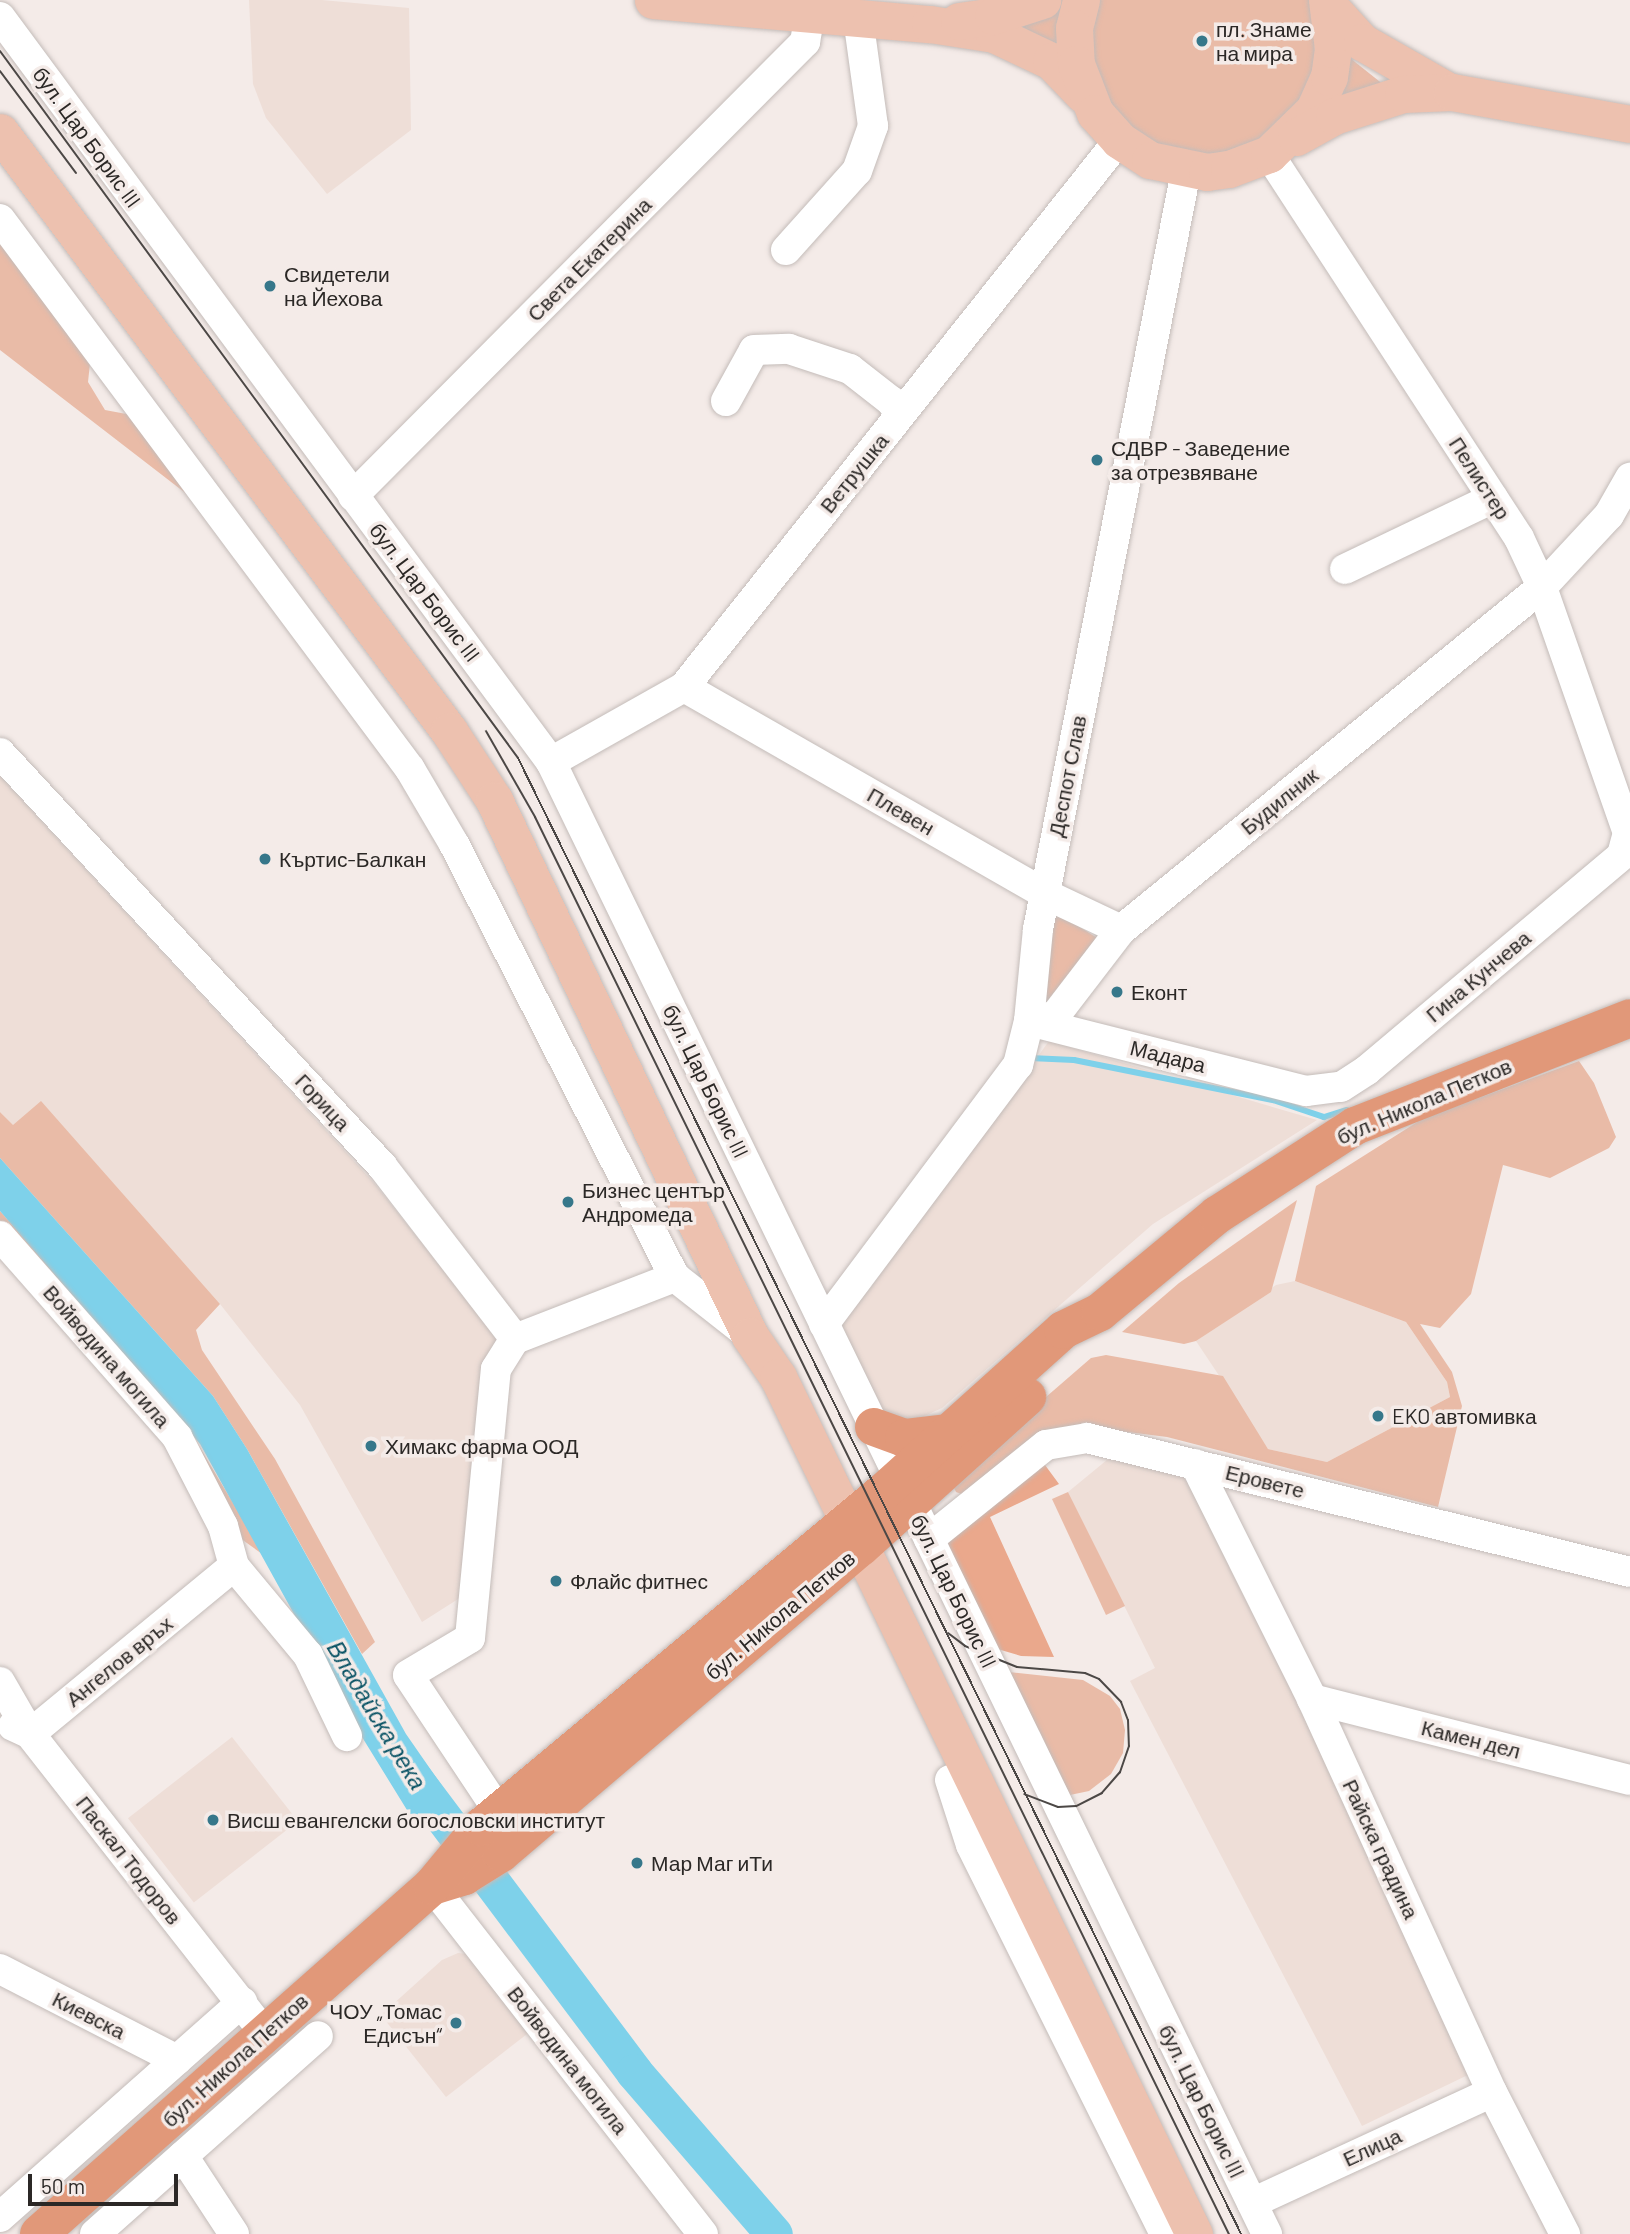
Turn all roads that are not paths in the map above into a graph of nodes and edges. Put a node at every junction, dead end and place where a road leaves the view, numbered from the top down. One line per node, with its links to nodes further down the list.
1 (653, 0): 5 (main road)
2 (1042, 0): 8 (main road)
3 (1081, 0): 10 (main road)
4 (1328, 3): 9 (main road); 14 (main road)
5 (810, 14): 7 (main road); 21 (street, Света Екатерина)
6 (0, 17): 21 (street, бул. Цар Борис III)
7 (858, 18): 8 (main road); 17 (street)
8 (930, 24): 10 (main road)
9 (1452, 92): 11 (main road); 14 (main road)
10 (1086, 97): 13 (main road)
11 (1630, 124)
12 (0, 132): 39 (main road)
13 (1118, 140): 15 (main road); 19 (street, Ветрушка)
14 (1277, 148): 15 (main road); 22 (street, Пелистер)
15 (1186, 171): 30 (street, Деспот Слав)
16 (0, 219): 36 (street)
17 (786, 250)
18 (726, 401): 19 (street)
19 (900, 414): 26 (street, Ветрушка)
20 (1630, 478): 23 (street, Будилник)
21 (354, 496): 28 (street, бул. Цар Борис III)
22 (1493, 498): 24 (street); 25 (street, Пелистер)
23 (1620, 516): 25 (street, Будилник)
24 (1345, 569)
25 (1542, 587): 29 (street, Пелистер); 31 (street, Будилник)
26 (684, 687): 28 (street, Ветрушка); 30 (street, Плевен)
27 (0, 753): 40 (street, Горица)
28 (551, 762): 38 (street, бул. Цар Борис III)
29 (1628, 833): 34 (street, Гина Кунчева)
30 (1045, 894): 31 (street, Плевен); 33 (street, Деспот Слав)
31 (1121, 930): 33 (street, Будилник)
32 (1630, 1018): 37 (highway, бул. Никола Петков)
33 (1023, 1043): 34 (street, Мадара); 38 (street)
34 (1306, 1091)
35 (0, 1236): 47 (street, Войводина могила)
36 (675, 1277): 39 (street); 40 (street)
37 (1100, 1312): 42 (highway, бул. Никола Петков); 44 (highway, бул. Никола Петков)
38 (824, 1324): 41 (street, бул. Цар Борис III)
39 (750, 1336): 46 (main road)
40 (515, 1339): 57 (street)
41 (874, 1427): 42 (highway); 44 (street, бул. Цар Борис III)
42 (947, 1433): 44 (highway, бул. Никола Петков)
43 (1195, 1464): 45 (street, Еровете); 48 (street, Еровете); 50 (street, Райска градина)
44 (905, 1489): 45 (street, бул. Цар Борис III); 46 (highway, бул. Никола Петков)
45 (929, 1539): 66 (street, бул. Цар Борис III)
46 (845, 1542): 54 (main road); 56 (main road); 57 (highway, бул. Никола Петков)
47 (234, 1566): 52 (street, Ангелов връх); 53 (street, Войводина могила)
48 (1630, 1572)
49 (0, 1682): 52 (street, Паскал Тодоров)
50 (1312, 1699): 55 (street, Камен дел); 64 (street, Райска градина)
51 (0, 1719): 52 (street)
52 (30, 1734): 60 (street, Паскал Тодоров)
53 (347, 1736)
54 (950, 1780): 56 (main road); 72 (street)
55 (1630, 1780)
56 (991, 1818): 73 (main road)
57 (494, 1830): 58 (highway, бул. Никола Петков)
58 (443, 1878): 61 (highway, бул. Никола Петков); 71 (street, Войводина могила)
59 (0, 1969): 63 (street, Киевска)
60 (242, 2002): 62 (street, Паскал Тодоров); 63 (street, бул. Никола Петков)
61 (307, 2021): 62 (highway, бул. Никола Петков); 65 (street, бул. Никола Петков)
62 (265, 2034): 68 (highway, бул. Никола Петков)
63 (177, 2060): 67 (street, бул. Никола Петков)
64 (1492, 2092): 66 (street, Елица); 75 (street, Райска градина)
65 (183, 2156): 69 (street, бул. Никола Петков); 70 (street)
66 (1252, 2203): 74 (street, бул. Цар Борис III)
67 (0, 2217)
68 (39, 2234)
69 (95, 2234)
70 (234, 2234)
71 (703, 2234)
72 (1165, 2234)
73 (1194, 2234)
74 (1267, 2234)
75 (1564, 2234)

